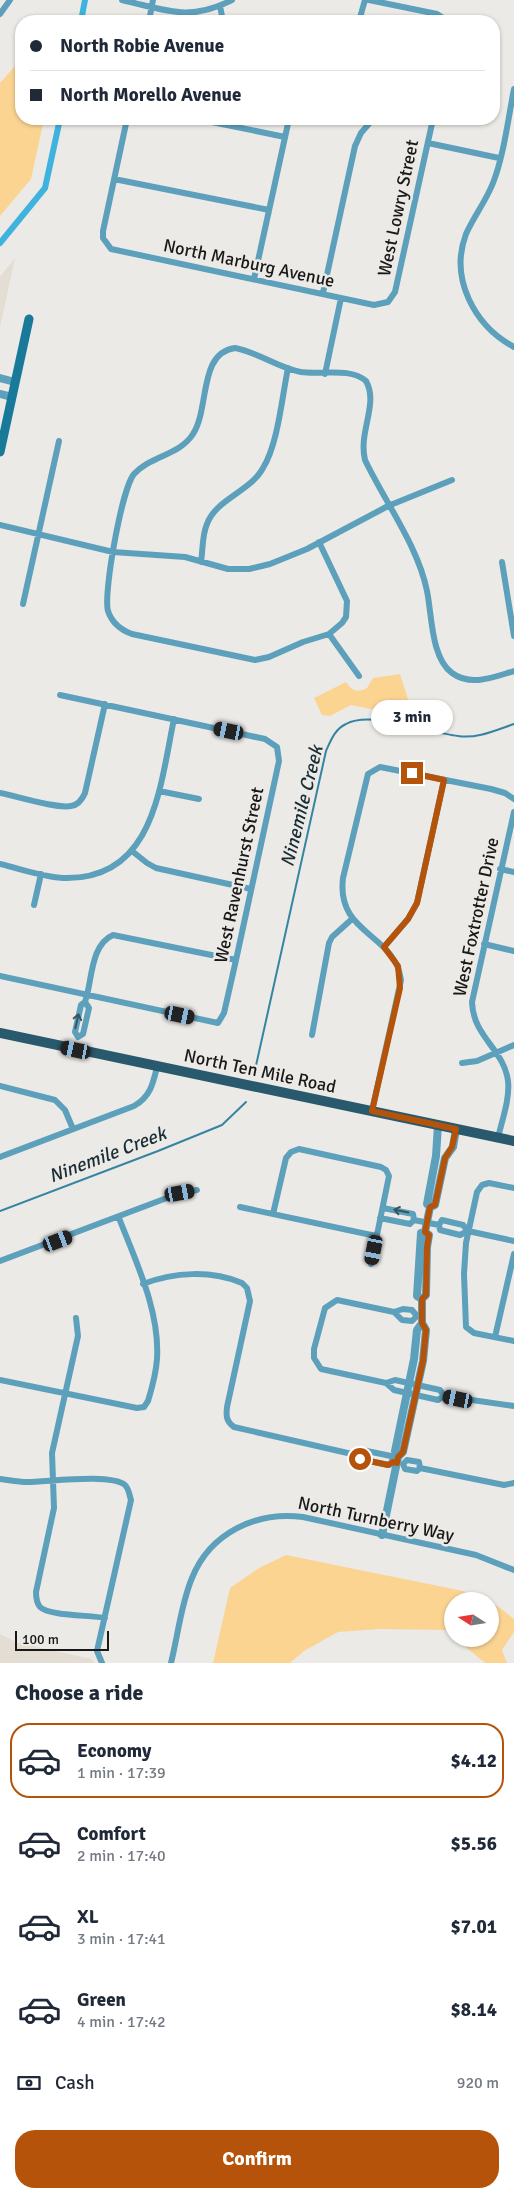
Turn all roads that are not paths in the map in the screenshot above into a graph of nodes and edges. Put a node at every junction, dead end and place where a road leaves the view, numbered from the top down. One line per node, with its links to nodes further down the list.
1 (10, 0): 8 (street)
2 (122, 0): 6 (street)
3 (232, 0): 7 (street)
4 (365, 0): 10 (street)
5 (369, 0): 11 (street)
6 (152, 3): 7 (street)
7 (220, 6): 9 (street)
8 (0, 14)
9 (222, 15)
10 (361, 15)
11 (439, 15)
12 (514, 92): 20 (street)
13 (126, 125): 21 (street)
14 (226, 125): 18 (street)
15 (288, 125): 18 (street)
16 (368, 125): 24 (street)
17 (432, 125): 19 (street, West Lowry Street)
18 (285, 137): 22 (street)
19 (428, 143): 20 (street); 26 (street, West Lowry Street)
20 (499, 158): 28 (street)
21 (114, 179): 22 (street); 23 (street, North Marburg Avenue)
22 (269, 210): 23 (street)
23 (254, 279): 24 (street, North Marburg Avenue)
24 (323, 294): 25 (street, North Marburg Avenue)
25 (341, 298): 26 (street, North Marburg Avenue); 30 (street)
26 (388, 302)
27 (29, 319): 32 (main road)
28 (514, 347)
29 (288, 368): 30 (street); 42 (street); 43 (street)
30 (325, 374): 38 (street)
31 (0, 378): 32 (street)
32 (15, 382): 34 (main road)
33 (0, 394): 34 (street)
34 (12, 397): 36 (main road)
35 (59, 441): 40 (street)
36 (0, 452)
37 (452, 480): 38 (street)
38 (388, 506): 41 (street); 48 (street)
39 (0, 525): 40 (street)
40 (39, 534): 42 (street); 45 (street)
41 (319, 542): 43 (street); 46 (street)
42 (113, 552): 43 (street); 46 (street)
43 (202, 562)
44 (502, 562): 47 (street)
45 (23, 604)
46 (329, 634): 49 (street)
47 (514, 636)
48 (514, 671)
49 (359, 676)
50 (60, 695): 51 (street)
51 (105, 704): 52 (street); 55 (street)
52 (174, 719): 54 (street); 64 (street, West Ravenhurst Street)
53 (444, 780): 56 (street); 66 (street); 68 (street)
54 (159, 791): 57 (street); 59 (street)
55 (0, 793)
56 (514, 799)
57 (199, 800)
58 (514, 812): 61 (street, West Foxtrotter Drive)
59 (132, 851): 63 (street); 64 (street)
60 (0, 864): 63 (street)
61 (500, 869): 62 (street); 67 (street, West Foxtrotter Drive)
62 (514, 872)
63 (41, 874): 65 (street)
64 (251, 889): 70 (street, West Ravenhurst Street)
65 (34, 905)
66 (352, 919): 68 (street); 74 (street)
67 (484, 944): 69 (street); 77 (street, West Foxtrotter Drive)
68 (384, 947): 81 (street)
69 (514, 951)
70 (236, 960): 72 (street); 72 (street, West Ravenhurst Street)
71 (0, 976): 72 (street)
72 (86, 999): 76 (street)
73 (0, 1033): 76 (main road, North Ten Mile Road)
74 (312, 1036)
75 (514, 1045): 77 (street)
76 (76, 1050): 79 (main road, North Ten Mile Road)
77 (496, 1053): 78 (street); 85 (street, West Foxtrotter Drive)
78 (462, 1063)
79 (157, 1067): 81 (main road, North Ten Mile Road); 83 (street)
80 (0, 1086): 83 (street)
81 (372, 1111): 82 (main road, North Ten Mile Road)
82 (438, 1125): 84 (main road, North Ten Mile Road); 91 (street)
83 (73, 1129): 87 (street)
84 (456, 1129): 85 (main road, North Ten Mile Road); 91 (street)
85 (498, 1138): 86 (main road, North Ten Mile Road)
86 (514, 1141)
87 (0, 1157)
88 (514, 1188): 99 (street)
89 (197, 1190): 94 (street)
90 (240, 1207): 93 (street)
91 (430, 1207): 97 (street)
92 (383, 1208): 93 (street); 95 (street); 96 (street, one-way to 92)
93 (273, 1214): 100 (street)
94 (119, 1218): 103 (street); 105 (street)
95 (380, 1218): 96 (street); 100 (street)
96 (414, 1220): 97 (street)
97 (427, 1222): 98 (street); 108 (street)
98 (439, 1224): 99 (street); 99 (street)
99 (468, 1231): 101 (street); 109 (street)
100 (376, 1236): 104 (street)
101 (514, 1241)
102 (514, 1254): 109 (street)
103 (0, 1262)
104 (371, 1264)
105 (143, 1284): 116 (street); 120 (street)
106 (394, 1312): 108 (street); 108 (street); 112 (street)
107 (76, 1318): 116 (street)
108 (420, 1318): 113 (street); 114 (street)
109 (495, 1337): 110 (street)
110 (514, 1341)
111 (0, 1380): 116 (street)
112 (386, 1383): 113 (street); 115 (street)
113 (409, 1383): 114 (street); 115 (street)
114 (418, 1385): 117 (street); 118 (street)
115 (407, 1393): 117 (street); 120 (street)
116 (65, 1394): 122 (street)
117 (416, 1395): 118 (street); 120 (street)
118 (444, 1396): 119 (street)
119 (514, 1406)
120 (398, 1461): 123 (street); 124 (street)
121 (0, 1479): 122 (street)
122 (54, 1481): 126 (street); 126 (street)
123 (514, 1483)
124 (382, 1534): 125 (street, North Turnberry Way); 128 (street, North Turnberry Way)
125 (514, 1570)
126 (105, 1618): 127 (street)
127 (100, 1661)
128 (171, 1663)

